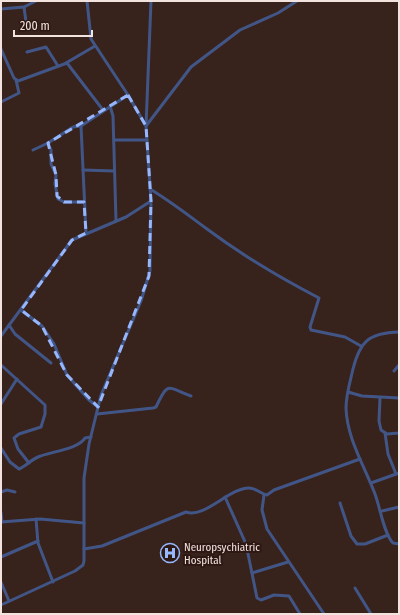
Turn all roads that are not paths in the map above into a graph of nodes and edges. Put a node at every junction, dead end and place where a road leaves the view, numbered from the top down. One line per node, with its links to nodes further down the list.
1 (36, 1): 5 (street)
2 (87, 1): 9 (street)
3 (151, 1): 20 (street)
4 (297, 1): 20 (street)
5 (32, 2): 6 (street)
6 (24, 7): 7 (street); 8 (street)
7 (1, 9)
8 (27, 29)
9 (95, 46): 12 (street); 15 (street)
10 (1, 49): 14 (street)
11 (27, 52): 13 (street)
12 (66, 63): 13 (street); 18 (street)
13 (58, 66): 14 (street)
14 (16, 80): 16 (street)
15 (128, 95): 17 (street); 20 (street)
16 (1, 102)
17 (110, 106): 18 (street); 21 (street)
18 (103, 110): 19 (street)
19 (81, 126): 23 (street); 25 (street)
20 (146, 126): 22 (street)
21 (114, 140): 22 (street); 26 (street)
22 (147, 140): 27 (street)
23 (48, 143): 24 (street); 29 (street)
24 (33, 150)
25 (83, 170): 26 (street); 29 (street)
26 (114, 171): 30 (street)
27 (150, 189): 28 (street); 36 (street)
28 (151, 201): 30 (street); 47 (street)
29 (84, 202): 31 (street)
30 (116, 221): 31 (street)
31 (86, 233): 32 (street)
32 (21, 310): 33 (street); 47 (street)
33 (9, 325): 35 (street); 37 (street)
34 (399, 332): 36 (street)
35 (1, 336)
36 (361, 346): 42 (street)
37 (51, 363)
38 (1, 365): 41 (street)
39 (399, 365): 40 (street)
40 (394, 371)
41 (17, 379): 46 (street); 58 (street)
42 (348, 392): 44 (street); 57 (street)
43 (191, 396): 48 (street)
44 (380, 398): 45 (street); 49 (street)
45 (399, 398)
46 (1, 404)
47 (98, 407): 48 (street)
48 (97, 414): 51 (street)
49 (385, 433): 50 (street); 59 (street)
50 (399, 433)
51 (91, 437): 52 (street); 53 (street)
52 (77, 445): 53 (street); 58 (street)
53 (89, 446): 71 (street)
54 (1, 448): 55 (street)
55 (7, 457): 56 (street); 58 (street)
56 (1, 458)
57 (360, 459): 60 (street); 63 (street)
58 (29, 462)
59 (397, 474): 60 (street)
60 (371, 483): 67 (street)
61 (1, 492): 62 (street)
62 (15, 492)
63 (264, 495): 64 (street); 77 (street)
64 (225, 496): 75 (street); 78 (street)
65 (340, 503): 72 (street)
66 (399, 508): 67 (street)
67 (382, 511): 72 (street)
68 (1, 512): 70 (street)
69 (36, 519): 70 (street); 71 (street); 73 (street)
70 (2, 522)
71 (84, 523): 75 (street)
72 (388, 535): 74 (street)
73 (38, 542): 76 (street); 80 (street)
74 (399, 544)
75 (84, 549): 80 (street)
76 (1, 557)
77 (288, 562): 78 (street); 85 (street)
78 (252, 573): 84 (street)
79 (1, 582): 82 (street)
80 (53, 582): 82 (street)
81 (355, 588): 86 (street)
82 (9, 601): 83 (street)
83 (1, 605)
84 (300, 614)
85 (324, 614)
86 (371, 614)

